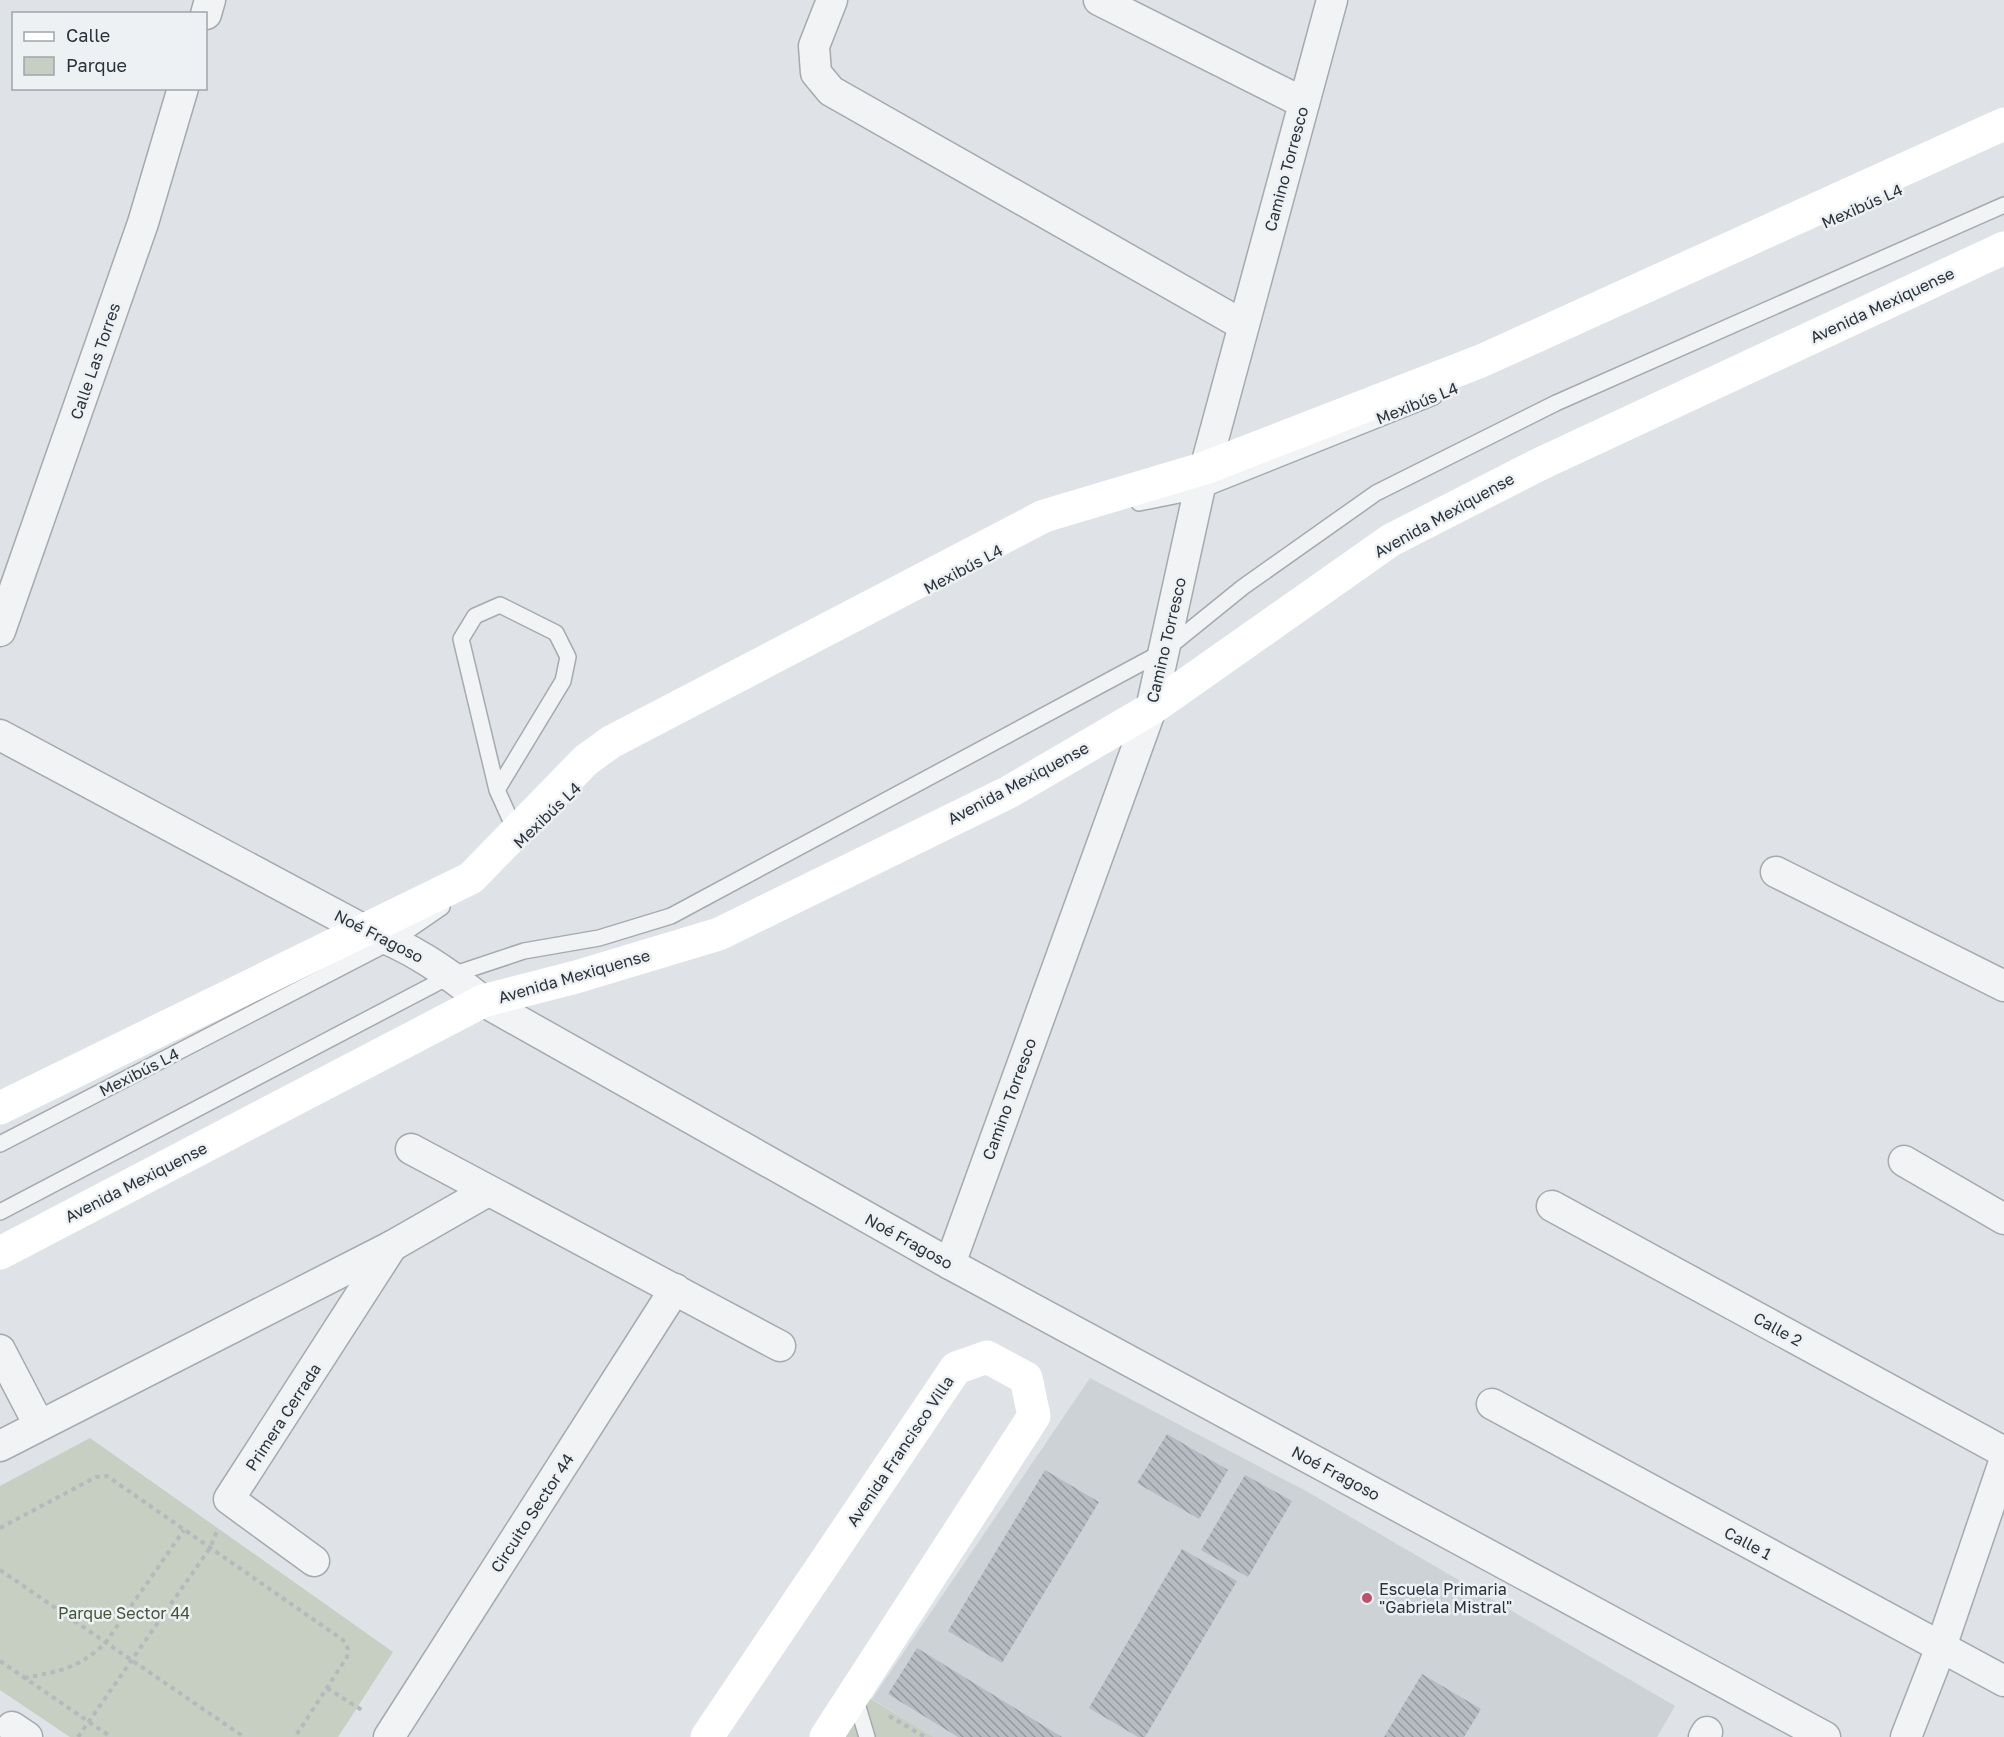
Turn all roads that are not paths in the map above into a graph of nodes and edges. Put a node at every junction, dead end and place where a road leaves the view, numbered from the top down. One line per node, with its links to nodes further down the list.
1 (832, 0): 10 (street)
2 (1099, 0): 5 (street)
3 (1332, 0): 5 (street, Camino Torresco)
4 (182, 90): 14 (street, Calle Las Torres)
5 (1304, 103): 10 (street, Camino Torresco)
6 (2004, 124): 13 (main road)
7 (2004, 205): 15 (lane)
8 (2004, 248): 16 (main road, Avenida Mexiquense)
9 (1624, 313): 11 (lane, Mexibús L4)
10 (1243, 325): 13 (street, Camino Torresco)
11 (1472, 381)
12 (1450, 390): 13 (lane, Mexibús L4)
13 (1202, 480): 15 (street, Camino Torresco); 19 (main road); 21 (lane, Mexibús L4)
14 (0, 631)
15 (1164, 651): 16 (street, Camino Torresco); 22 (lane)
16 (1151, 709): 24 (main road, Avenida Mexiquense); 35 (street, Camino Torresco)
17 (0, 735): 21 (street, Noé Fragoso)
18 (497, 790): 18 (lane); 19 (lane)
19 (516, 832): 21 (main road)
20 (1776, 872): 23 (street)
21 (380, 936): 22 (street, Noé Fragoso); 25 (main road); 26 (lane, Mexibús L4)
22 (452, 975): 24 (street, Noé Fragoso); 31 (lane)
23 (2004, 986)
24 (483, 1001): 34 (main road, Avenida Mexiquense); 35 (street, Noé Fragoso)
25 (0, 1108)
26 (0, 1144)
27 (411, 1149): 29 (street)
28 (1904, 1161): 32 (street)
29 (489, 1191): 33 (street); 36 (street)
30 (1552, 1206): 42 (street, Calle 2)
31 (0, 1212)
32 (2004, 1219)
33 (392, 1246): 40 (street); 44 (street, Primera Cerrada)
34 (0, 1253)
35 (950, 1264): 52 (street, Noé Fragoso)
36 (675, 1289): 37 (street); 48 (street, Circuito Sector 44)
37 (780, 1346)
38 (0, 1350): 40 (street)
39 (1492, 1404): 45 (street, Calle 1)
40 (39, 1425): 41 (street)
41 (0, 1446)
42 (2004, 1452)
43 (2004, 1462): 45 (street)
44 (314, 1561)
45 (1941, 1647): 46 (street, Calle 1); 53 (street)
46 (2004, 1681)
47 (854, 1695): 49 (main road, Avenida Francisco Villa); 50 (main road, Avenida Francisco Villa); 51 (lane)
48 (391, 1734)
49 (707, 1737)
50 (826, 1737)
51 (867, 1737)
52 (1825, 1737)
53 (1906, 1737)

